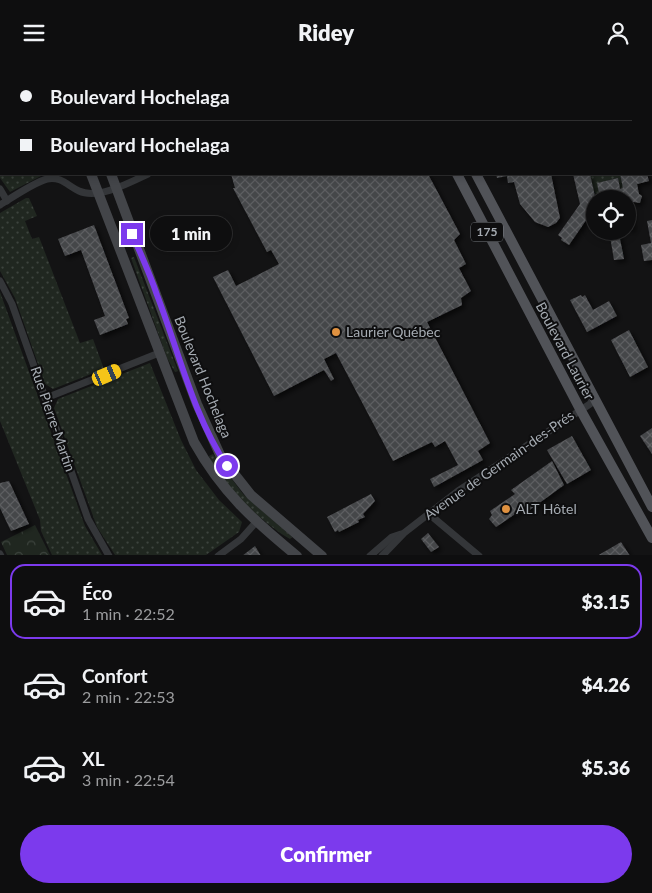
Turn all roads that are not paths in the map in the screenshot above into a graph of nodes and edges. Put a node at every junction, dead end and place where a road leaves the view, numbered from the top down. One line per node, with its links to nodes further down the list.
1 (91, 175): 8 (main road)
2 (111, 175): 7 (main road, Boulevard Hochelaga)
3 (146, 175): 7 (street)
4 (458, 175): 15 (main road, Boulevard Laurier / 175)
5 (477, 175): 13 (main road, Boulevard Laurier / 175)
6 (0, 189): 9 (street)
7 (116, 189): 8 (street); 16 (main road, Boulevard Hochelaga)
8 (97, 193): 9 (street); 12 (main road)
9 (7, 201): 10 (street)
10 (0, 205)
11 (0, 281): 14 (street, Rue Pierre-Martin)
12 (159, 353): 14 (street); 17 (main road)
13 (594, 397): 15 (street, Avenue de Germain-des-Prés); 18 (main road, Boulevard Laurier / 175)
14 (46, 398): 24 (street, Rue Pierre-Martin)
15 (580, 409): 19 (street, Avenue de Germain-des-Prés); 22 (main road, Boulevard Laurier / 175)
16 (210, 436): 17 (main road); 27 (main road, Boulevard Hochelaga)
17 (194, 442): 20 (main road)
18 (652, 507)
19 (429, 515): 21 (street, Avenue de Germain-des-Prés); 29 (street)
20 (257, 521): 25 (street); 26 (main road)
21 (404, 533): 23 (street, Avenue de Germain-des-Prés); 28 (street, Avenue de Germain-des-Prés)
22 (652, 538)
23 (386, 554)
24 (109, 555)
25 (218, 555)
26 (297, 555)
27 (322, 555)
28 (370, 555)
29 (479, 555)

